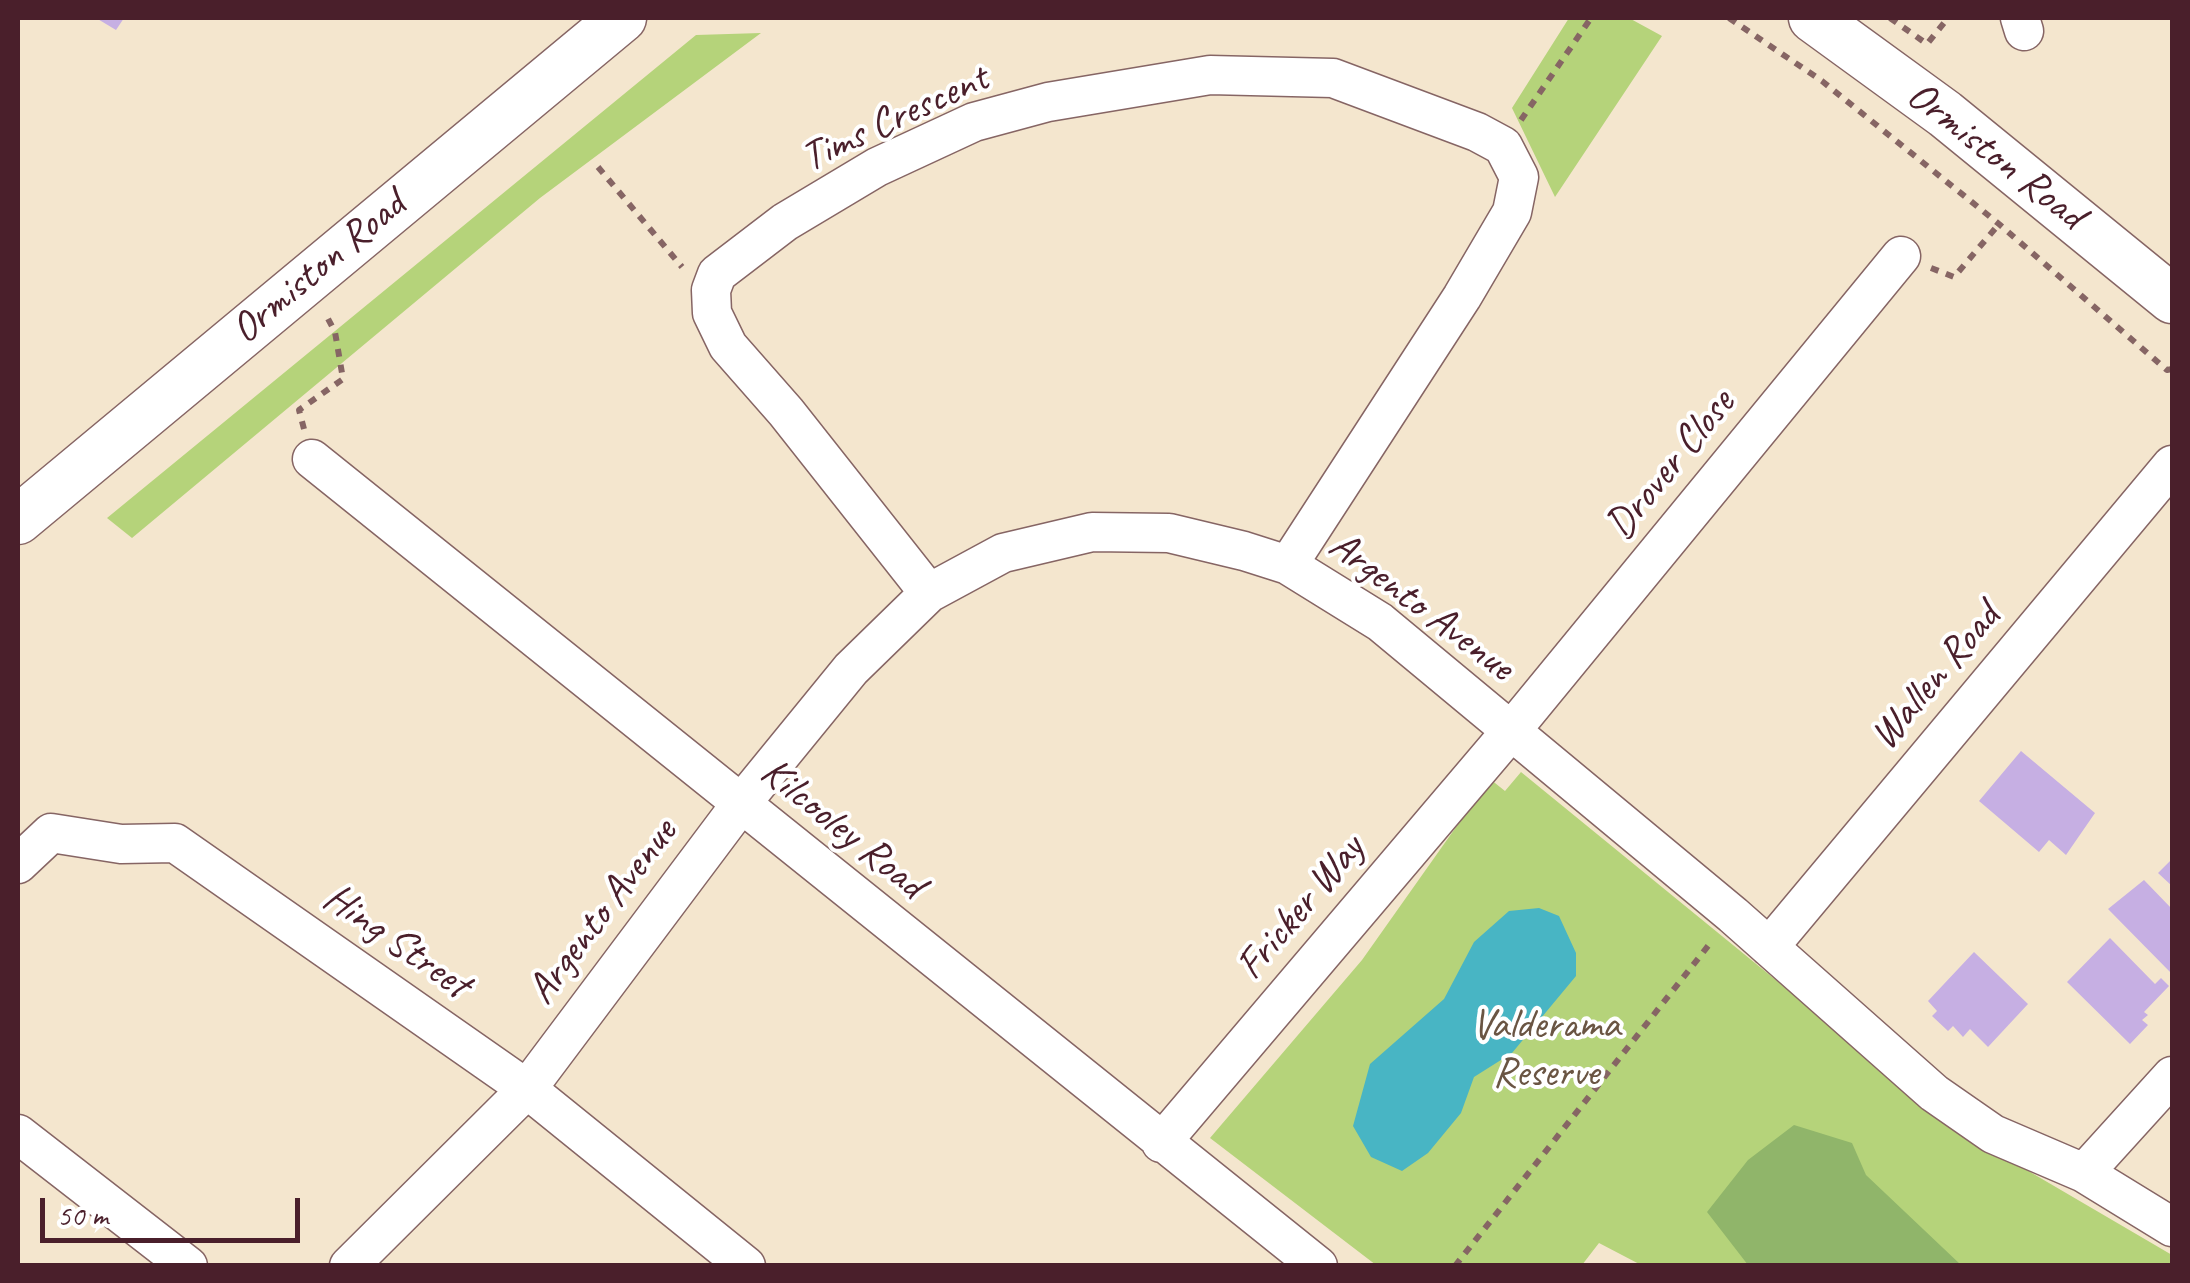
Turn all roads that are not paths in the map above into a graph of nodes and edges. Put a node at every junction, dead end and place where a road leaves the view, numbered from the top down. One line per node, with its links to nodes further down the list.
1 (622, 18): 7 (main road, Ormiston Road)
2 (1814, 18): 4 (main road, Ormiston Road)
3 (1901, 256): 10 (street, Drover Close)
4 (2172, 299)
5 (312, 459): 11 (street, Kilcooley Road)
6 (2172, 465): 13 (street, Wallen Road)
7 (18, 520)
8 (1288, 565): 9 (street, Argento Avenue); 9 (street, Tims Crescent); 10 (street, Argento Avenue)
9 (929, 593): 11 (street, Argento Avenue)
10 (1510, 731): 13 (street, Argento Avenue); 17 (street, Fricker Way)
11 (740, 805): 15 (street, Argento Avenue); 17 (street, Kilcooley Road)
12 (18, 864): 15 (street, Hing Street)
13 (1769, 947): 18 (street, Argento Avenue)
14 (2172, 1076): 18 (street)
15 (527, 1089): 21 (street, Argento Avenue); 22 (street, Hing Street)
16 (18, 1134): 20 (street)
17 (1161, 1144): 23 (street, Kilcooley Road)
18 (2084, 1173): 19 (street, Argento Avenue)
19 (2172, 1227)
20 (188, 1266)
21 (349, 1266)
22 (746, 1266)
23 (1318, 1266)

